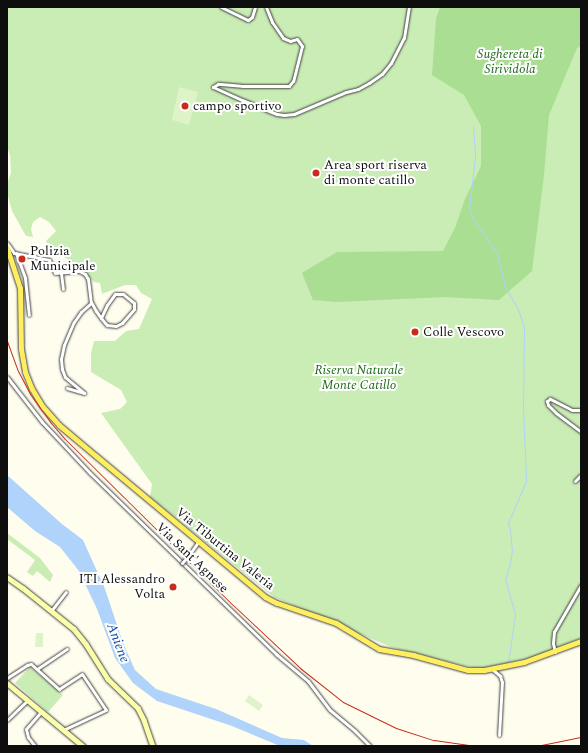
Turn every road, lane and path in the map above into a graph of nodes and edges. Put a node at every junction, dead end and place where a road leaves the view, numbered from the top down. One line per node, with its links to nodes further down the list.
1 (221, 7): 2 (street)
2 (255, 7)
3 (266, 7): 4 (street)
4 (409, 7)
5 (7, 243): 7 (street)
6 (7, 248): 19 (main road, Via Tiburtina Valeria)
7 (16, 253): 8 (street); 11 (street)
8 (61, 273): 9 (street); 10 (street)
9 (63, 288)
10 (91, 303): 12 (street); 14 (street)
11 (30, 315)
12 (101, 318): 12 (street)
13 (7, 377): 20 (street, Via Sant'Agnese)
14 (67, 388)
15 (581, 410): 16 (street)
16 (581, 432)
17 (581, 474): 18 (street)
18 (575, 480)
19 (198, 541): 20 (street, bridge); 29 (main road, Via Tiburtina Valeria)
20 (182, 563): 40 (street, Via Sant'Agnese)
21 (7, 577): 24 (main road)
22 (581, 585): 27 (street)
23 (66, 592): 24 (street)
24 (51, 611): 39 (main road)
25 (581, 641): 27 (main road, Via Tiburtina Valeria)
26 (68, 649): 28 (street)
27 (555, 652): 29 (main road, Via Tiburtina Valeria)
28 (37, 669): 30 (street); 35 (street)
29 (492, 669): 36 (street)
30 (7, 678)
31 (7, 683): 32 (main road)
32 (28, 701): 33 (main road); 34 (street)
33 (41, 712): 35 (main road); 37 (street)
34 (7, 720)
35 (63, 730): 38 (main road)
36 (500, 735)
37 (35, 746)
38 (83, 746)
39 (153, 746)
40 (370, 746)

